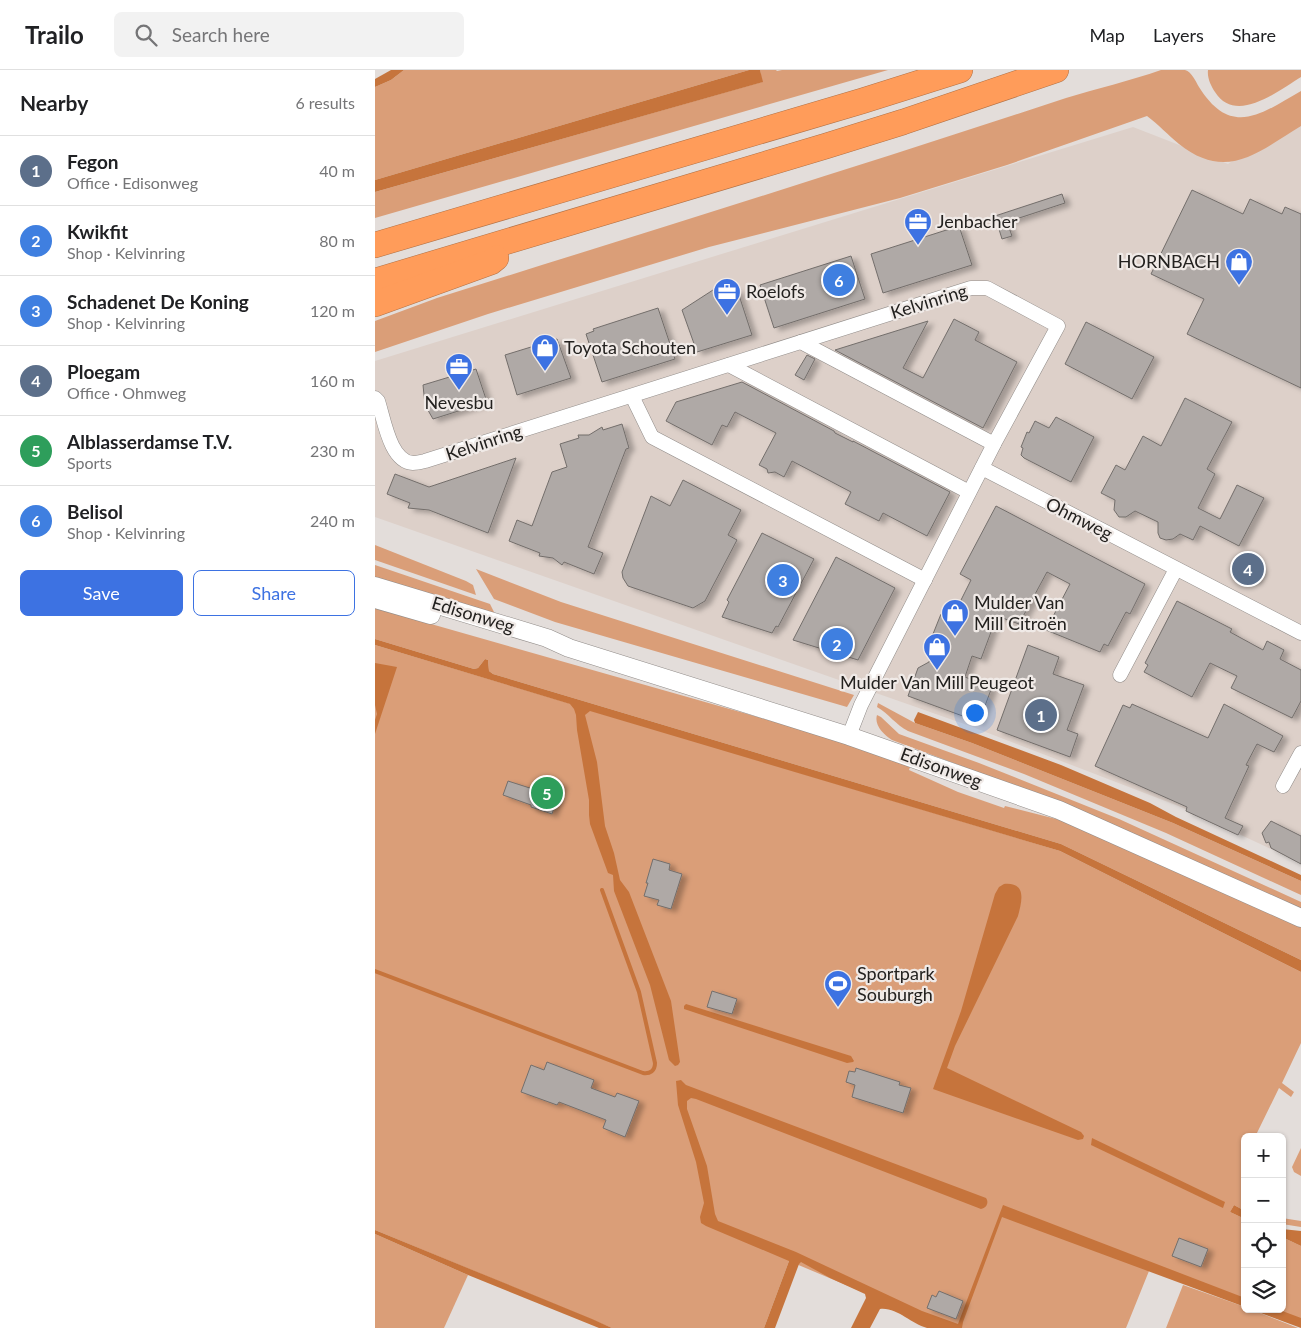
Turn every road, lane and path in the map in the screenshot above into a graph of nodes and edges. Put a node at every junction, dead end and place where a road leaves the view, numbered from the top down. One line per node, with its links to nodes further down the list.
1 (960, 70): 4 (highway)
2 (1056, 70): 3 (highway)
3 (533, 233): 6 (highway); 7 (highway)
4 (387, 239): 5 (highway)
5 (375, 245)
6 (375, 280)
7 (375, 304)
8 (801, 342): 9 (street, Kelvinring); 12 (street); 12 (street, Kelvinring)
9 (729, 365): 10 (street, Kelvinring); 14 (street)
10 (632, 396): 11 (street, Kelvinring); 16 (street)
11 (375, 398)
12 (994, 444): 13 (street, Kelvinring)
13 (982, 468): 14 (street, Kelvinring); 15 (street, Ohmweg)
14 (969, 492): 16 (street, Kelvinring)
15 (1176, 569): 19 (street, Ohmweg); 21 (street)
16 (925, 580): 22 (street, Kelvinring)
17 (375, 586): 20 (street, Edisonweg)
18 (375, 600): 20 (street, Edisonweg)
19 (1301, 634)
20 (569, 648): 22 (street, Edisonweg)
21 (1120, 675)
22 (849, 736): 25 (street, Edisonweg)
23 (1301, 753): 24 (street)
24 (1283, 786)
25 (1301, 918)

